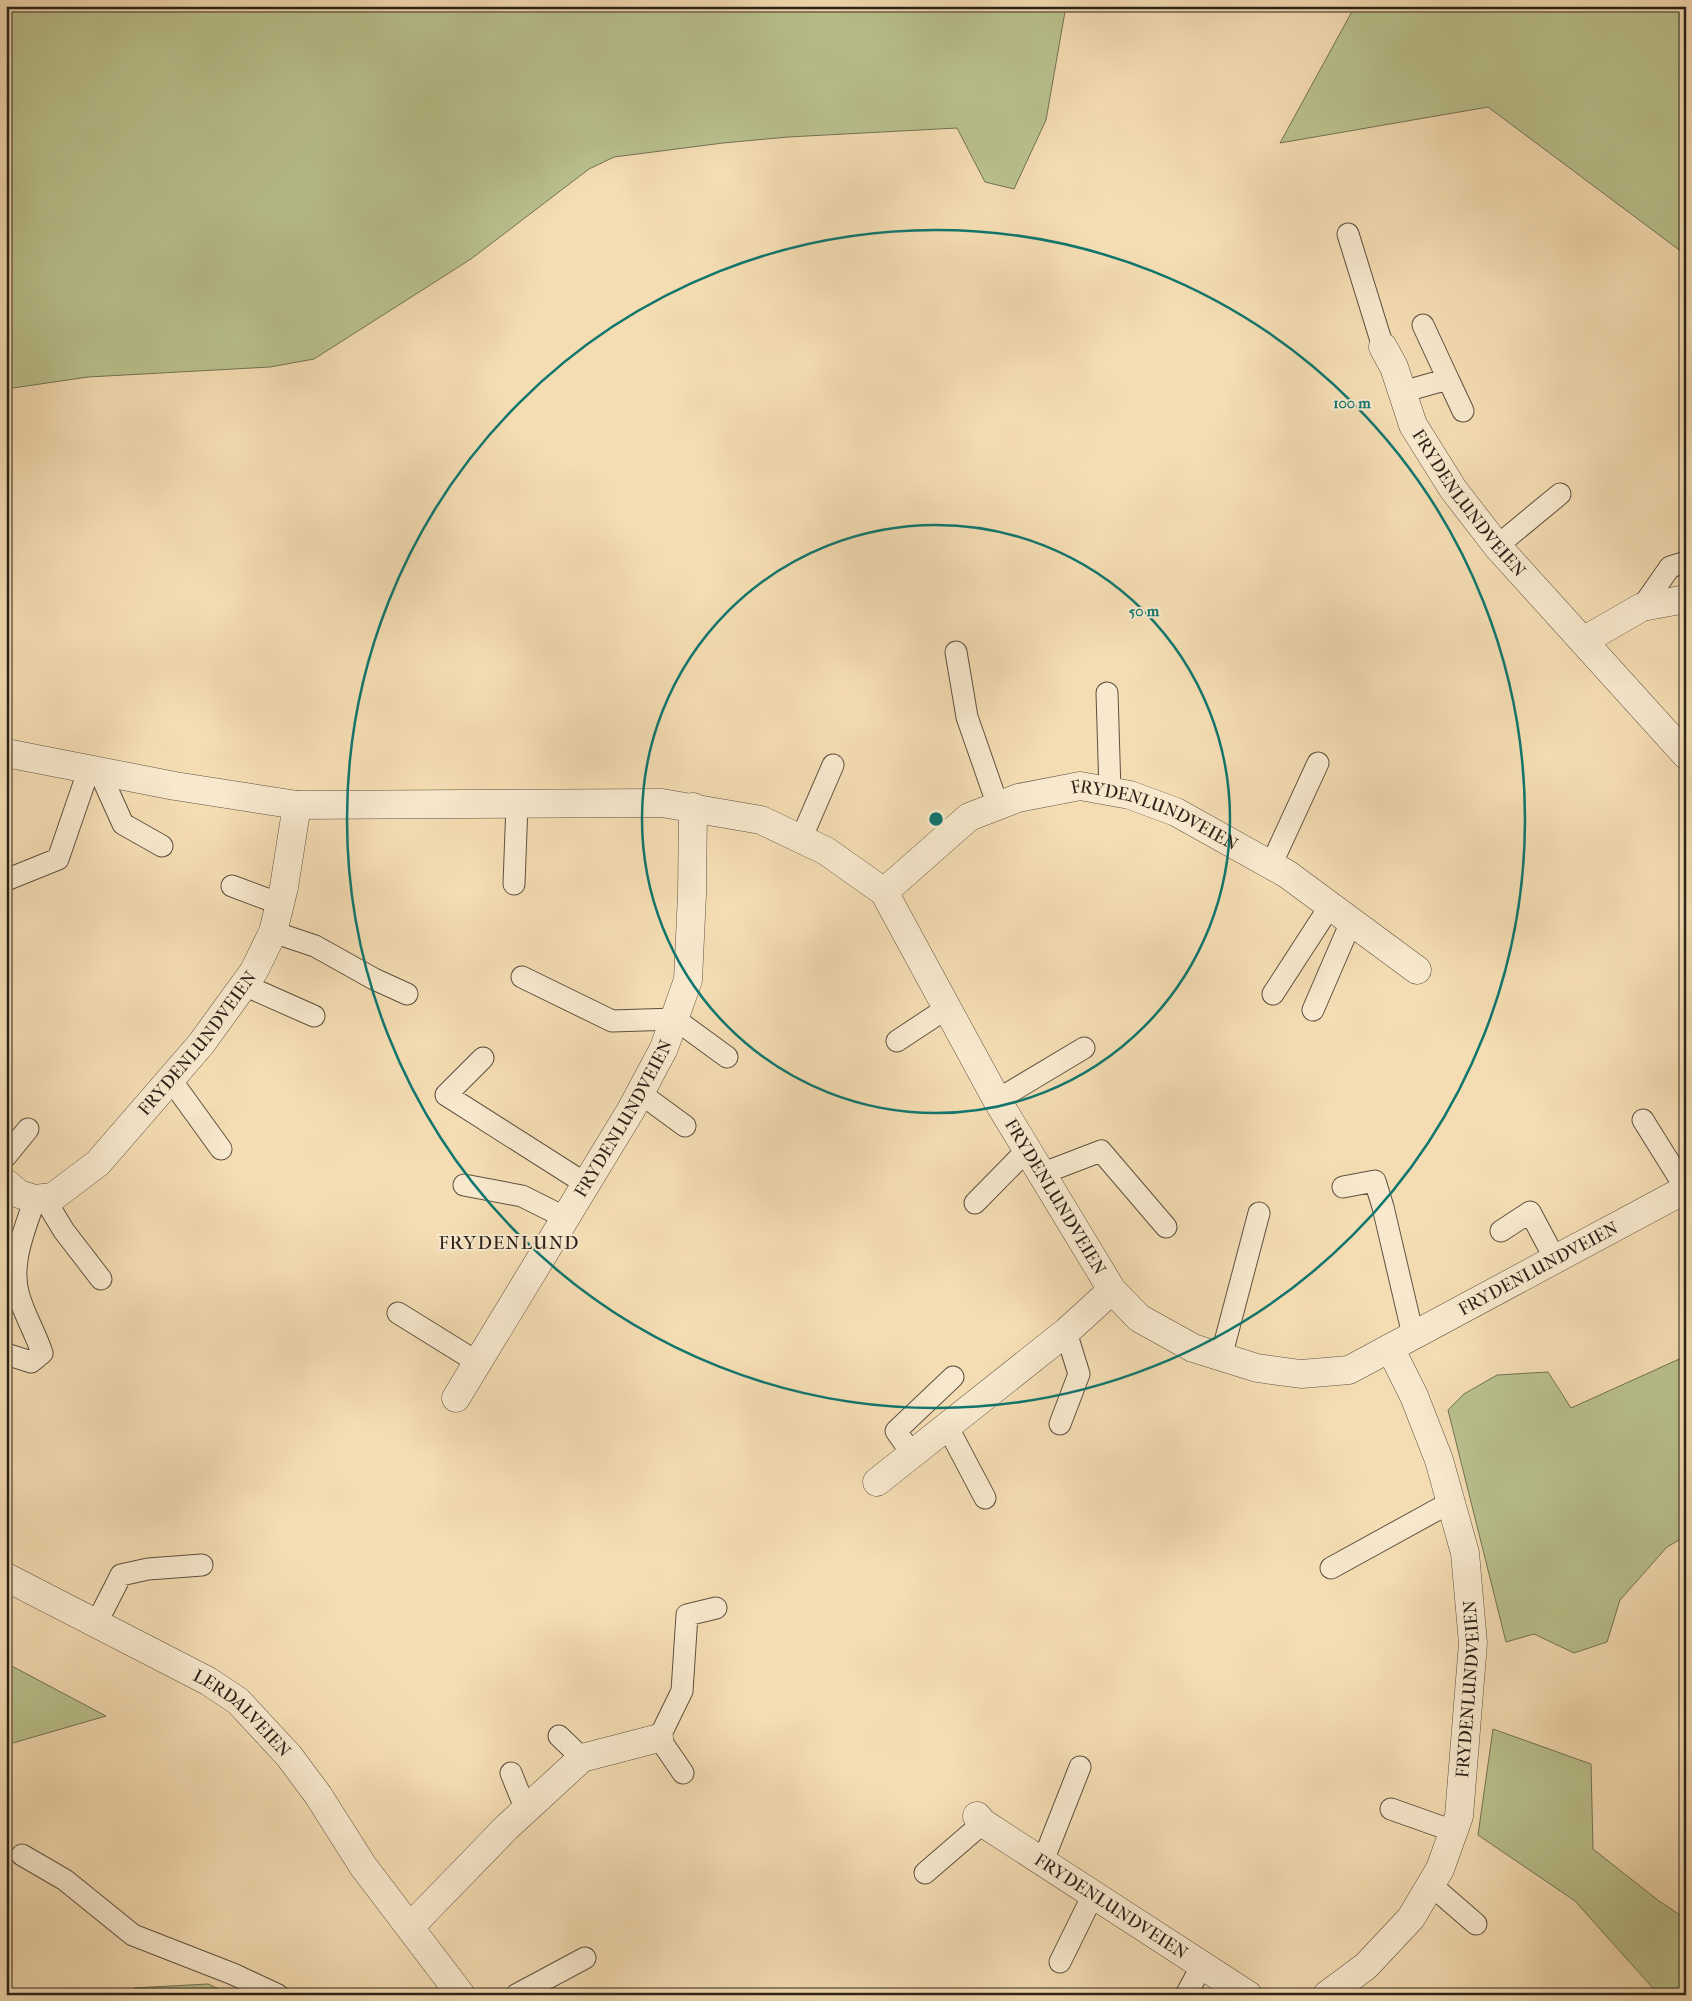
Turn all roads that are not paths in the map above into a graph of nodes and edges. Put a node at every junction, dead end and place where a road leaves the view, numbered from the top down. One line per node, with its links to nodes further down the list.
1 (1348, 234): 3 (lane)
2 (1423, 325): 4 (lane)
3 (1383, 347): 5 (street, FRYDENLUNDVEIEN)
4 (1448, 379): 5 (lane); 6 (lane)
5 (1402, 392): 8 (street, FRYDENLUNDVEIEN)
6 (1463, 411)
7 (1560, 494): 8 (lane)
8 (1497, 546): 12 (street, FRYDENLUNDVEIEN)
9 (1686, 562): 11 (lane)
10 (1686, 599): 11 (street)
11 (1642, 607): 12 (street)
12 (1583, 641): 16 (street, FRYDENLUNDVEIEN)
13 (956, 652): 23 (lane)
14 (1107, 693): 20 (lane)
15 (6, 753): 19 (street, FRYDENLUNDVEIEN)
16 (1686, 755)
17 (1318, 763): 27 (lane)
18 (834, 765): 25 (lane)
19 (94, 770): 22 (street, FRYDENLUNDVEIEN); 26 (lane); 28 (lane)
20 (1110, 791): 23 (street, FRYDENLUNDVEIEN); 27 (street, FRYDENLUNDVEIEN)
21 (517, 804): 22 (street, FRYDENLUNDVEIEN); 24 (street, FRYDENLUNDVEIEN); 29 (lane)
22 (297, 806): 32 (street, FRYDENLUNDVEIEN)
23 (998, 806): 31 (street, FRYDENLUNDVEIEN)
24 (693, 807): 25 (street, FRYDENLUNDVEIEN); 43 (street, FRYDENLUNDVEIEN)
25 (801, 839): 31 (street, FRYDENLUNDVEIEN)
26 (162, 846)
27 (1271, 866): 33 (street, FRYDENLUNDVEIEN)
28 (6, 880)
29 (514, 884)
30 (232, 886): 32 (lane)
31 (884, 892): 40 (street, FRYDENLUNDVEIEN)
32 (280, 904): 34 (street, FRYDENLUNDVEIEN)
33 (1341, 914): 35 (street, FRYDENLUNDVEIEN); 39 (lane); 41 (lane)
34 (272, 932): 37 (street, FRYDENLUNDVEIEN); 38 (lane)
35 (1417, 970)
36 (522, 977): 43 (lane)
37 (244, 985): 42 (lane); 48 (street, FRYDENLUNDVEIEN)
38 (407, 994)
39 (1273, 994)
40 (947, 1008): 44 (lane); 50 (street, FRYDENLUNDVEIEN)
41 (1313, 1010)
42 (314, 1016)
43 (675, 1019): 46 (lane); 49 (street, FRYDENLUNDVEIEN)
44 (897, 1041)
45 (1084, 1048): 50 (lane)
46 (727, 1056)
47 (483, 1058): 58 (lane)
48 (171, 1080): 54 (lane); 62 (street, FRYDENLUNDVEIEN)
49 (640, 1093): 52 (lane); 58 (street, FRYDENLUNDVEIEN)
50 (997, 1100): 55 (street, FRYDENLUNDVEIEN)
51 (1643, 1120): 61 (lane)
52 (685, 1126)
53 (28, 1129): 56 (lane)
54 (221, 1149)
55 (1027, 1150): 57 (street, FRYDENLUNDVEIEN); 63 (lane)
56 (6, 1156)
57 (1041, 1174): 66 (lane); 70 (street, FRYDENLUNDVEIEN)
58 (586, 1184): 65 (street, FRYDENLUNDVEIEN)
59 (464, 1185): 65 (lane)
60 (1343, 1187): 73 (lane)
61 (1686, 1189): 68 (street, FRYDENLUNDVEIEN)
62 (22, 1196): 69 (lane); 75 (lane)
63 (975, 1203)
64 (1259, 1213): 76 (lane)
65 (566, 1218): 77 (street, FRYDENLUNDVEIEN)
66 (1166, 1228)
67 (1501, 1231): 68 (lane)
68 (1554, 1259): 73 (street, FRYDENLUNDVEIEN)
69 (101, 1279)
70 (1112, 1290): 72 (street, FRYDENLUNDVEIEN); 76 (street, FRYDENLUNDVEIEN)
71 (398, 1313): 77 (lane)
72 (1066, 1332): 80 (lane); 81 (street, FRYDENLUNDVEIEN)
73 (1414, 1335): 74 (street, FRYDENLUNDVEIEN)
74 (1390, 1348): 76 (street, FRYDENLUNDVEIEN); 85 (street, FRYDENLUNDVEIEN)
75 (6, 1354)
76 (1221, 1357)
77 (477, 1362): 79 (street, FRYDENLUNDVEIEN)
78 (953, 1377): 82 (lane)
79 (456, 1398)
80 (1060, 1424)
81 (947, 1426): 82 (street, FRYDENLUNDVEIEN); 84 (lane)
82 (912, 1454): 83 (street, FRYDENLUNDVEIEN)
83 (877, 1482)
84 (985, 1498)
85 (1451, 1502): 87 (lane); 100 (street, FRYDENLUNDVEIEN)
86 (202, 1565): 90 (lane)
87 (1332, 1568)
88 (6, 1577): 90 (street, LERDALVEIEN)
89 (716, 1608): 92 (lane)
90 (96, 1624): 107 (street, LERDALVEIEN)
91 (559, 1736): 93 (lane)
92 (659, 1738): 93 (street); 96 (lane)
93 (582, 1758): 98 (street)
94 (1080, 1767): 102 (lane)
95 (511, 1773): 98 (lane)
96 (683, 1774)
97 (1390, 1809): 100 (lane)
98 (526, 1810): 107 (street)
99 (980, 1819): 102 (street, FRYDENLUNDVEIEN); 103 (lane)
100 (1454, 1832): 104 (street, FRYDENLUNDVEIEN)
101 (22, 1855): 111 (lane)
102 (1043, 1861): 105 (street, FRYDENLUNDVEIEN)
103 (925, 1873)
104 (1430, 1885): 106 (lane); 116 (street, FRYDENLUNDVEIEN)
105 (1093, 1896): 109 (lane); 110 (street, FRYDENLUNDVEIEN)
106 (1476, 1924)
107 (410, 1927): 112 (street, LERDALVEIEN)
108 (586, 1958): 113 (lane)
109 (1060, 1962)
110 (1202, 1965): 114 (lane); 115 (street, FRYDENLUNDVEIEN)
111 (278, 1995)
112 (461, 1995)
113 (516, 1995)
114 (1186, 1995)
115 (1248, 1995)
116 (1327, 1995)

